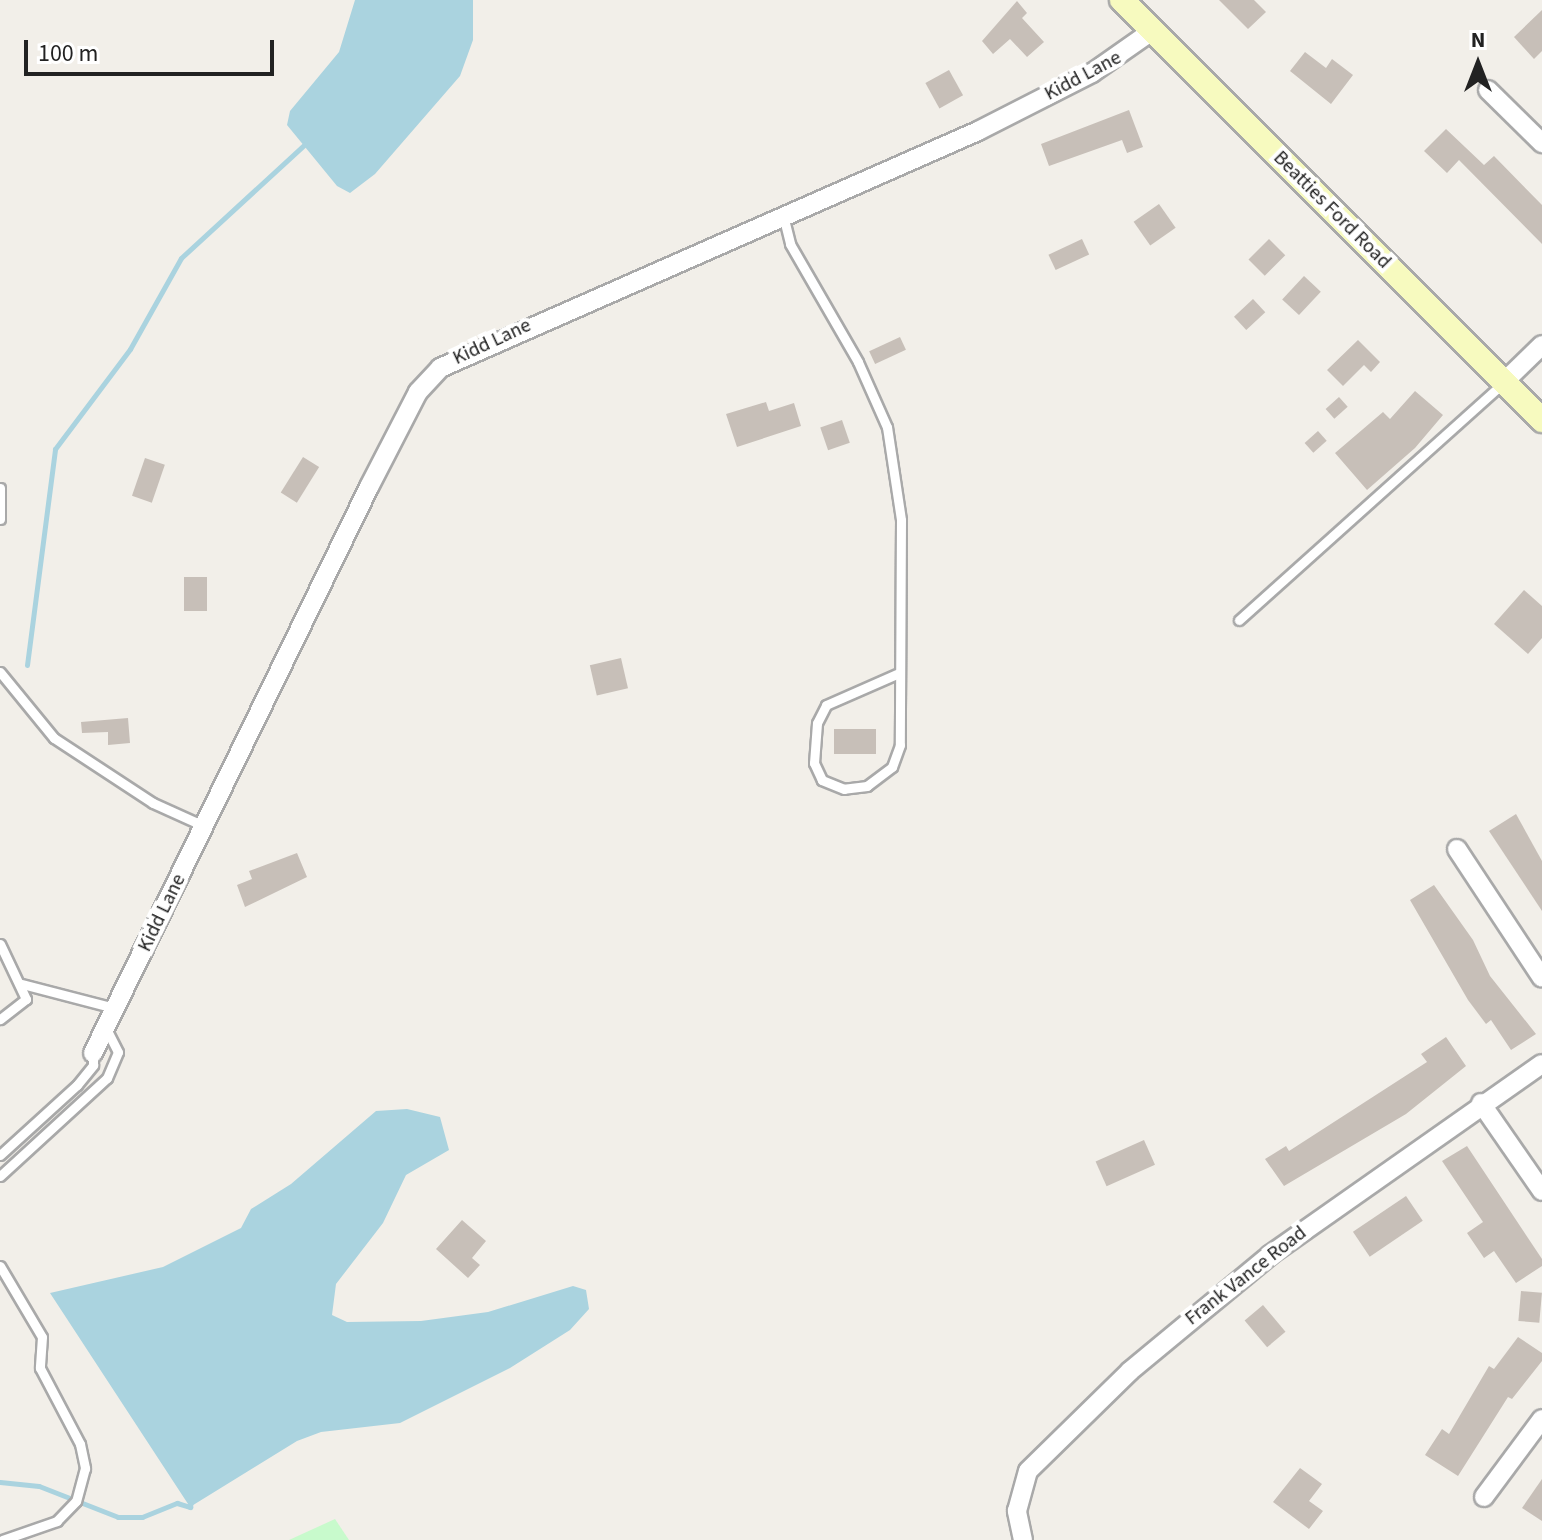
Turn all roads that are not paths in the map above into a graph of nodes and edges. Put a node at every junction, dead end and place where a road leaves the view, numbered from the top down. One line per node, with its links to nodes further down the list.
1 (1122, 0): 2 (main road, Beatties Ford Road)
2 (1152, 31): 5 (street, Kidd Lane); 7 (main road, Beatties Ford Road)
3 (1488, 90): 4 (street)
4 (1542, 143)
5 (783, 215): 13 (lane); 14 (street, Kidd Lane)
6 (1542, 345): 7 (street)
7 (1504, 382): 8 (main road, Beatties Ford Road); 11 (lane)
8 (1542, 420)
9 (0, 488): 10 (lane)
10 (0, 519)
11 (1239, 620)
12 (0, 672): 14 (lane)
13 (899, 673): 13 (lane)
14 (204, 826): 19 (street, Kidd Lane)
15 (1457, 849): 17 (street)
16 (0, 944): 18 (lane)
17 (1542, 978)
18 (22, 984): 19 (lane); 20 (lane)
19 (115, 1008): 21 (street, Kidd Lane)
20 (0, 1019)
21 (106, 1028): 22 (street, Kidd Lane); 26 (lane)
22 (93, 1053): 25 (lane)
23 (1542, 1064): 24 (street, Frank Vance Road)
24 (1481, 1103): 27 (street); 32 (street, Frank Vance Road)
25 (0, 1155)
26 (0, 1176)
27 (1542, 1191)
28 (0, 1266): 31 (lane)
29 (1542, 1419): 30 (street)
30 (1484, 1497)
31 (2, 1540)
32 (1023, 1540)

